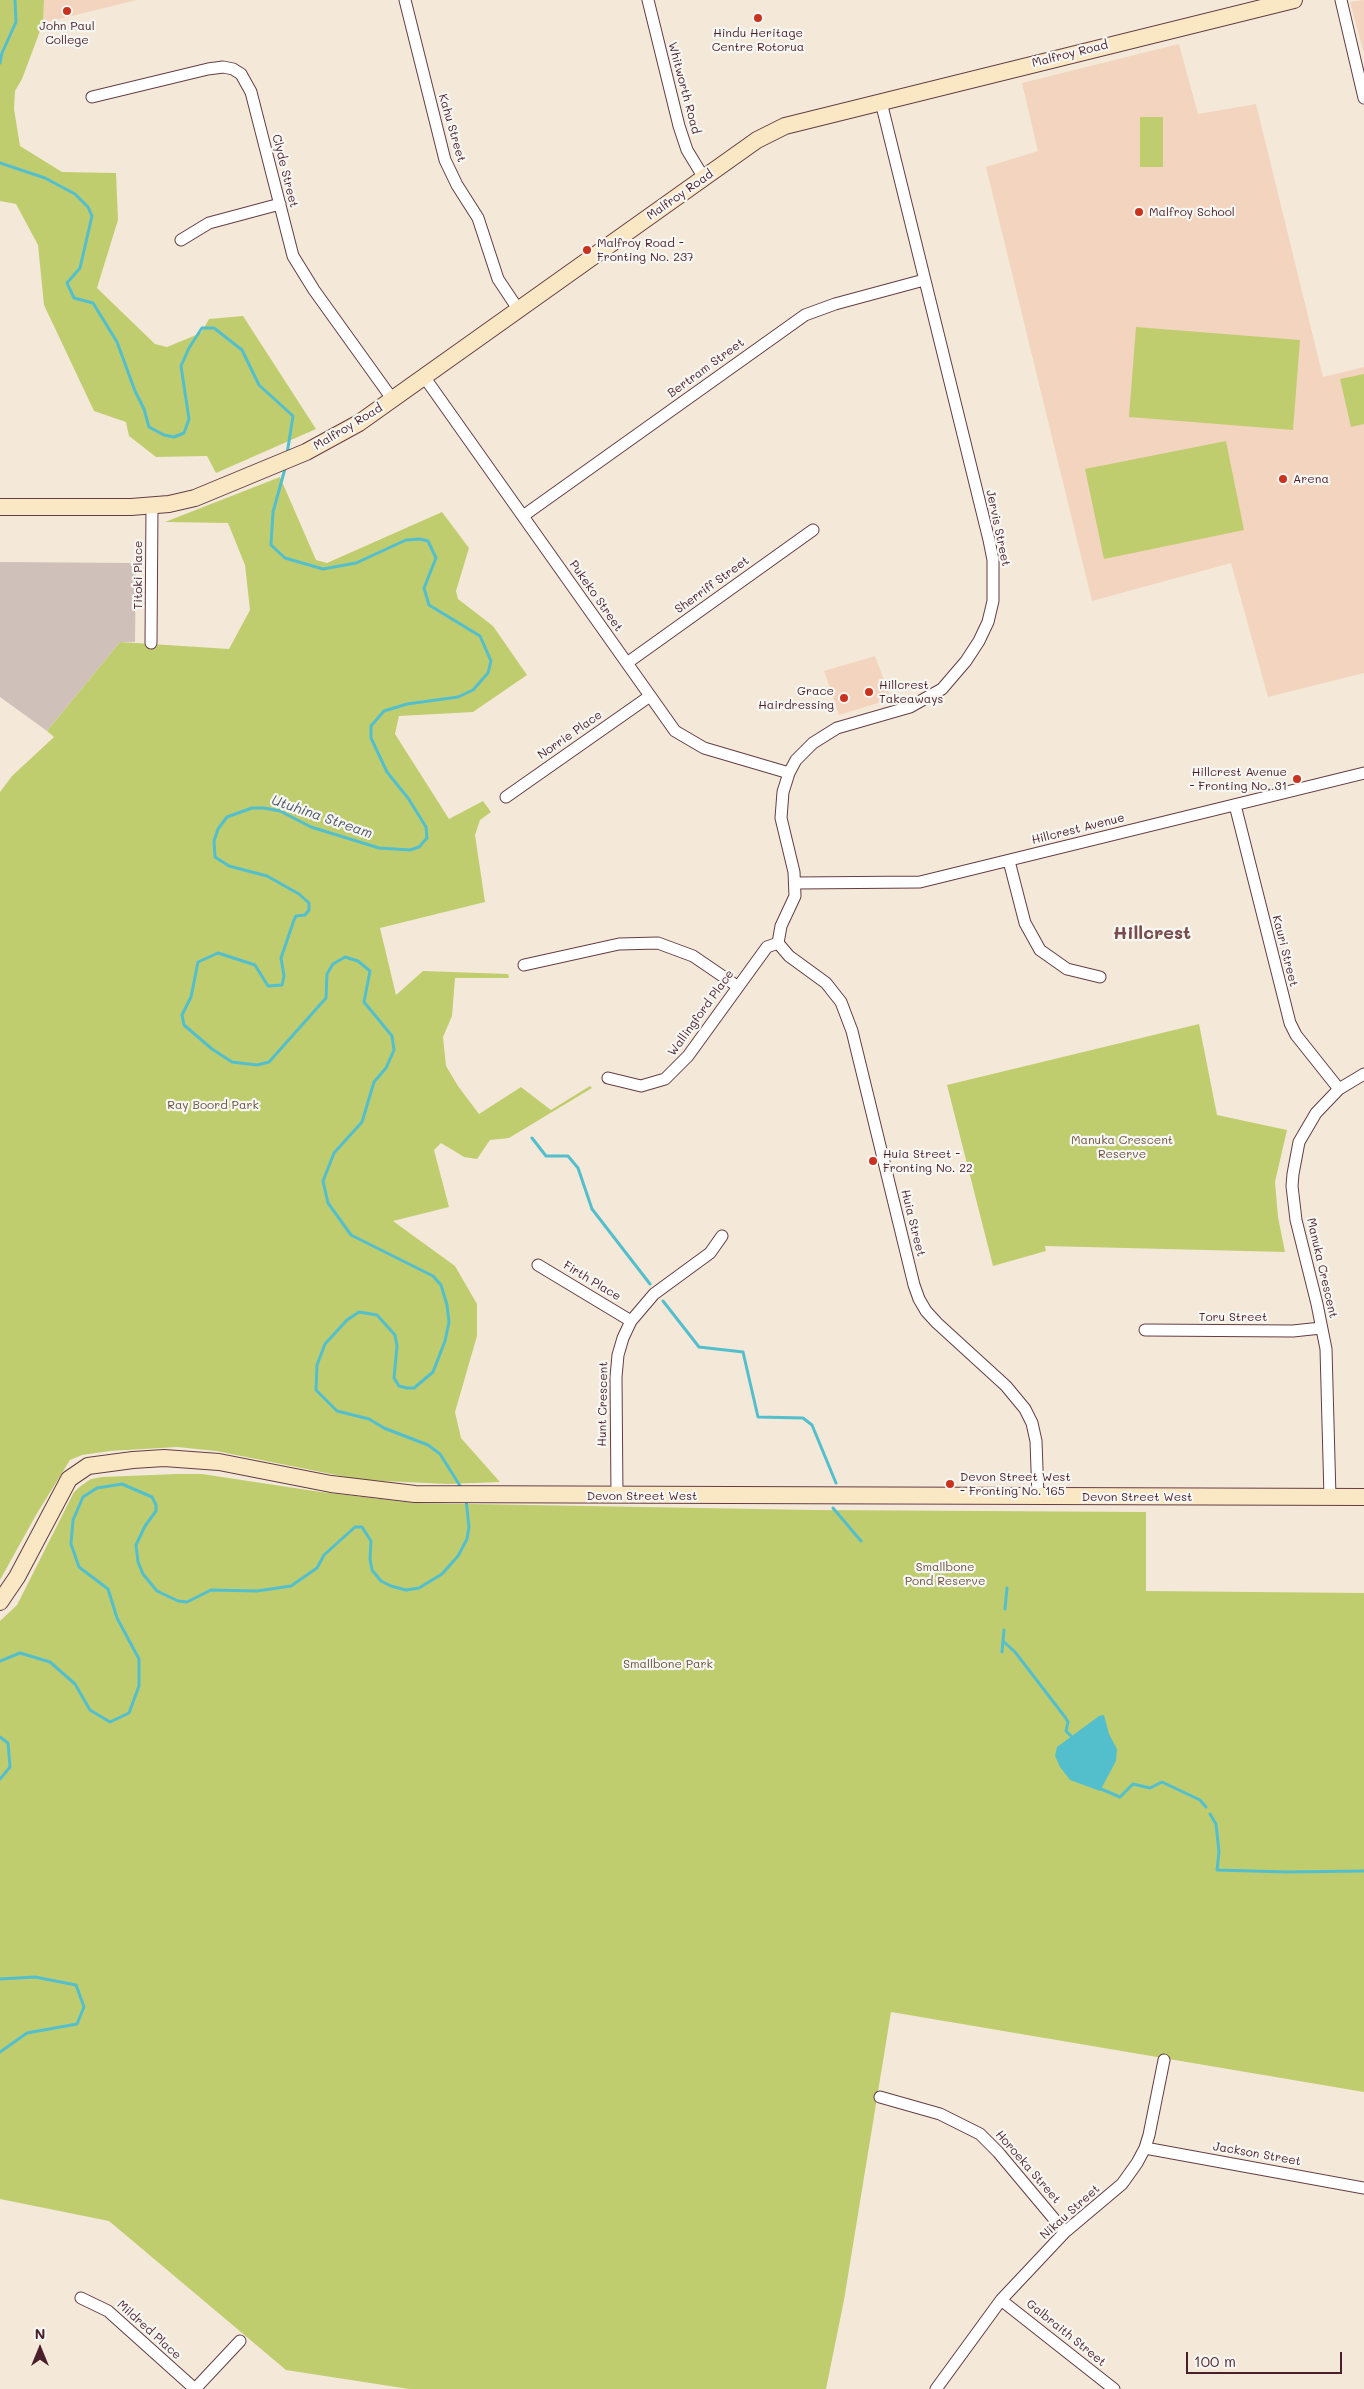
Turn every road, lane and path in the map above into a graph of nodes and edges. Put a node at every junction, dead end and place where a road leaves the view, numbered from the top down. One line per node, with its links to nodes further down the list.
1 (405, 0): 12 (street, Kahu Street)
2 (648, 0): 8 (street, Whitworth Road)
3 (1294, 0): 7 (main road, Malfroy Road)
4 (1341, 0): 6 (street)
5 (92, 97): 9 (street, Clyde Street)
6 (1364, 98)
7 (881, 102): 8 (main road, Malfroy Road); 11 (street, Jervis Street)
8 (704, 178): 12 (main road, Malfroy Road)
9 (280, 204): 10 (street); 14 (street, Clyde Street)
10 (181, 240)
11 (924, 280): 17 (street, Bertram Street); 22 (street, Jervis Street)
12 (518, 310): 13 (main road, Malfroy Road)
13 (425, 378): 14 (main road, Malfroy Road); 17 (street, Pukeko Street)
14 (393, 400): 16 (main road, Malfroy Road)
15 (0, 507): 16 (main road, Malfroy Road)
16 (152, 507): 19 (street, Titoki Place)
17 (523, 516): 20 (street, Pukeko Street)
18 (813, 530): 20 (street, Sherriff Street)
19 (151, 643)
20 (626, 663): 21 (street, Pukeko Street)
21 (650, 696): 22 (street, Pukeko Street); 24 (street, Norrie Place)
22 (789, 773): 27 (street, Jervis Street)
23 (1364, 773): 25 (street, Hillcrest Avenue)
24 (506, 797)
25 (1235, 806): 26 (street, Hillcrest Avenue); 34 (street, Kauri Street)
26 (1009, 860): 27 (street, Hillcrest Avenue); 30 (street)
27 (796, 883): 28 (street, Jervis Street)
28 (778, 943): 31 (street, Wallingford Place); 41 (street, Huia Street)
29 (524, 965): 31 (street)
30 (1100, 977)
31 (737, 986): 33 (street, Wallingford Place)
32 (1364, 1074): 34 (street, Manuka Crescent)
33 (608, 1078)
34 (1339, 1089): 38 (street, Manuka Crescent)
35 (722, 1236): 37 (street, Hunt Crescent)
36 (538, 1265): 37 (street, Firth Place)
37 (631, 1321): 40 (street, Hunt Crescent)
38 (1321, 1328): 39 (street, Toru Street); 42 (street, Manuka Crescent)
39 (1145, 1330)
40 (616, 1496): 41 (main road, Devon Street West); 44 (main road, Devon Street West)
41 (1038, 1497): 42 (main road, Devon Street West)
42 (1330, 1498): 43 (main road, Devon Street West)
43 (1364, 1498)
44 (0, 1602)
45 (1164, 2060): 47 (street, Nikau Street)
46 (880, 2097): 49 (street, Horoeka Street)
47 (1145, 2148): 48 (street, Jackson Street); 49 (street, Nikau Street)
48 (1364, 2188)
49 (1065, 2232): 51 (street, Nikau Street)
50 (81, 2298): 53 (street, Mildred Place)
51 (1001, 2300): 54 (street, Nikau Street); 55 (street, Galbraith Street)
52 (240, 2341): 53 (street)
53 (194, 2389)
54 (936, 2389)
55 (1114, 2389)

